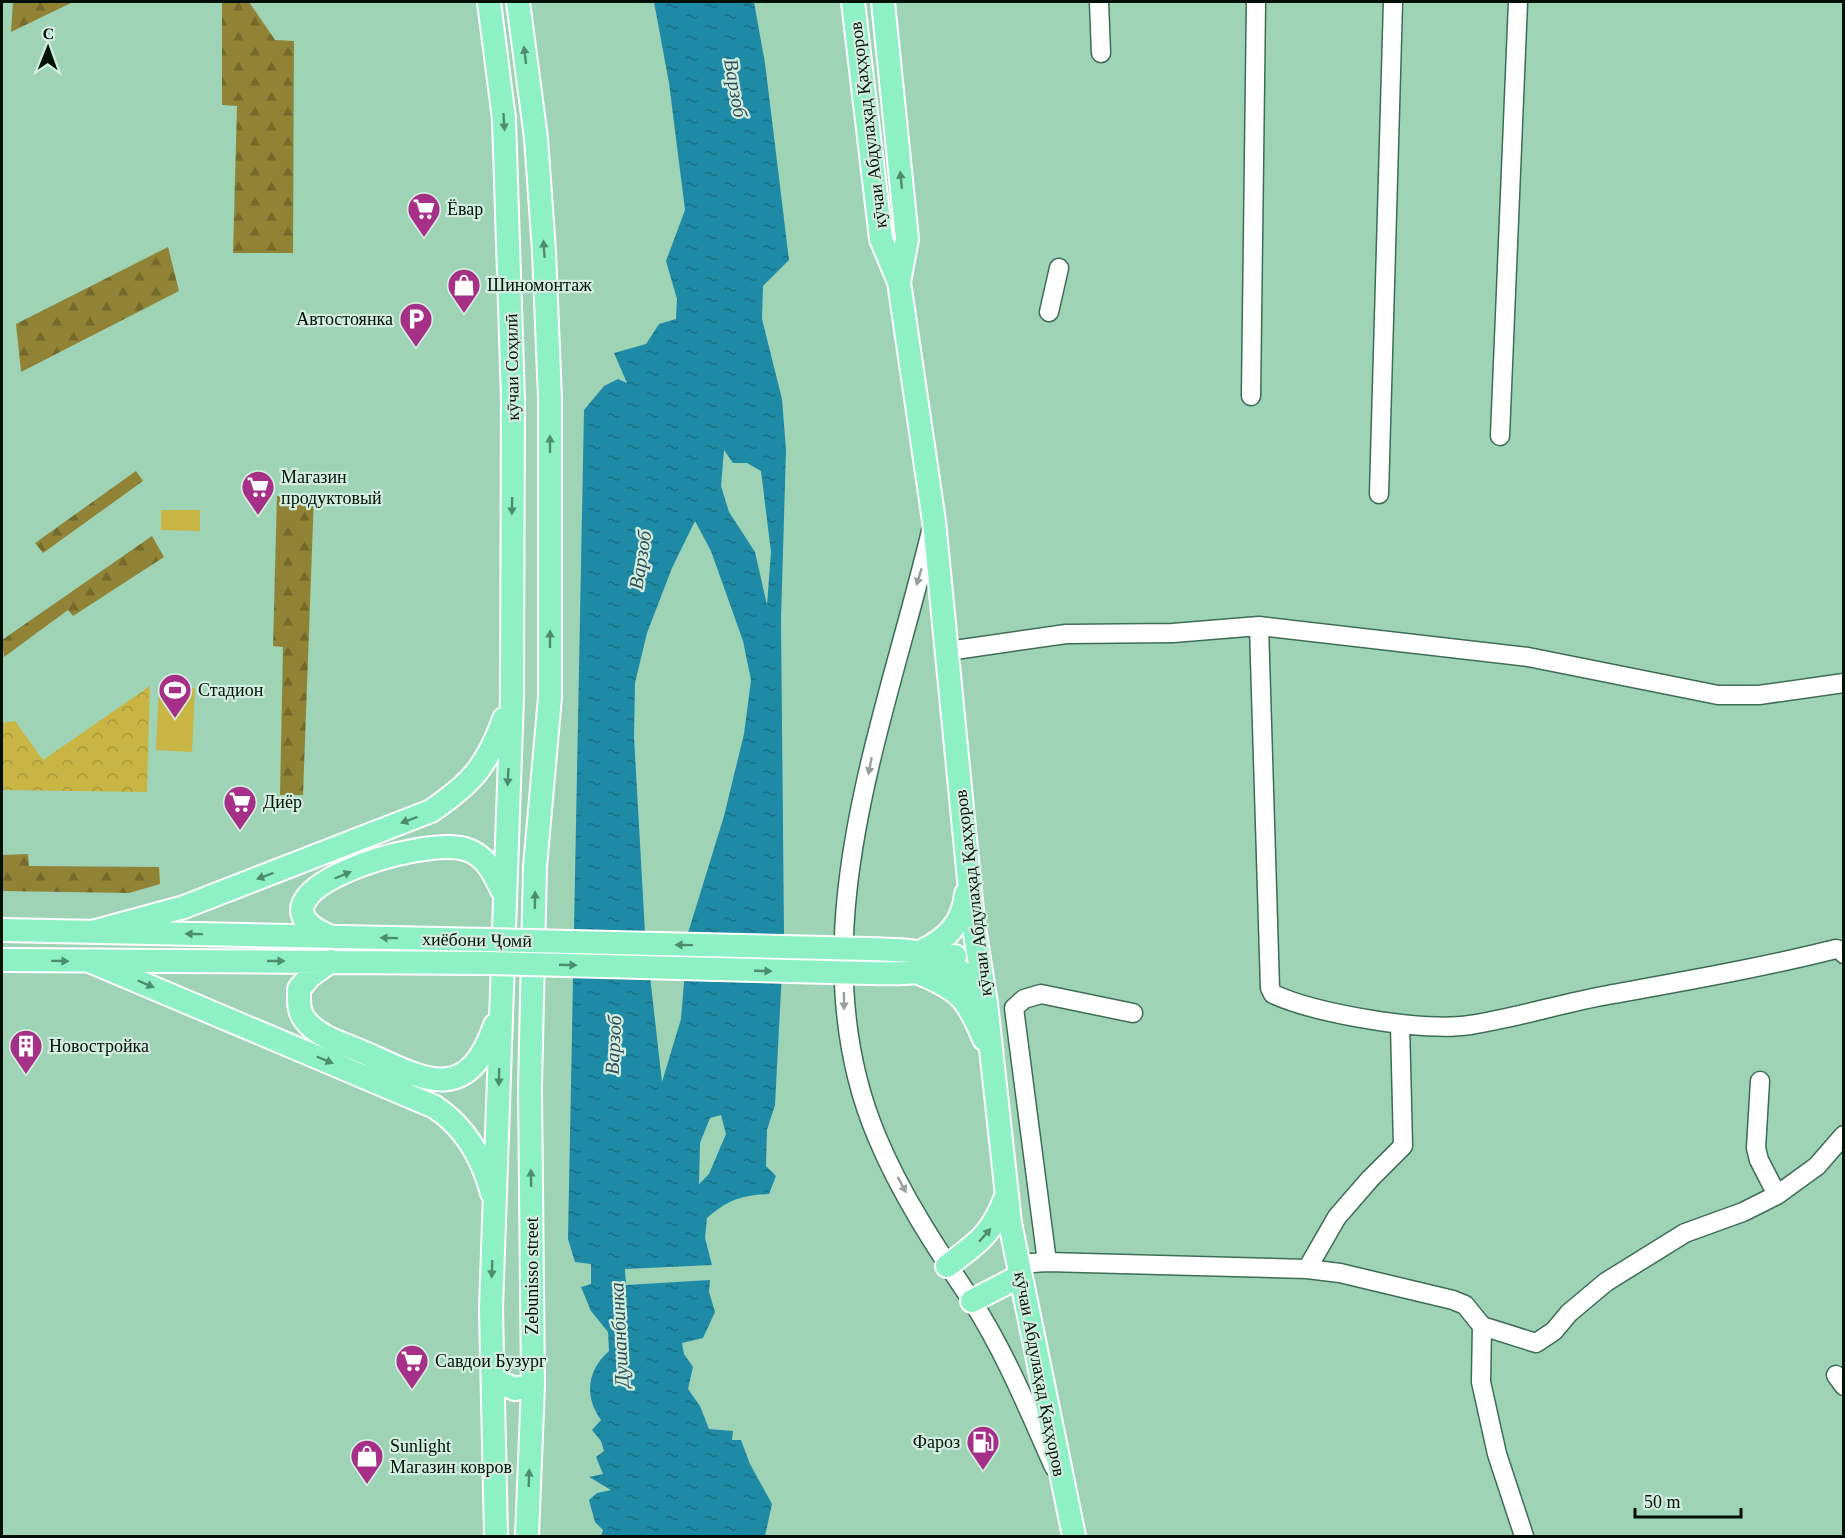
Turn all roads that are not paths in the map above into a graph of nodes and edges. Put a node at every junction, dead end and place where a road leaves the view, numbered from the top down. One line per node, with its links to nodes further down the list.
1 (489, 2): 15 (main road, кӯчаи Соҳилӣ, one-way to 15)
2 (518, 2): 14 (main road, Zebunisso street, one-way to 2)
3 (853, 2): 11 (main road, кӯчаи Абдулаҳад Қаҳҳоров)
4 (883, 2): 11 (main road, кӯчаи Абдулаҳад Қаҳҳоров, one-way to 4)
5 (1099, 2): 9 (street)
6 (1256, 2): 13 (street)
7 (1393, 2): 17 (street)
8 (1518, 2): 16 (street)
9 (1101, 53)
10 (1059, 268): 12 (street)
11 (899, 282): 18 (main road, кӯчаи Абдулаҳад Қаҳҳоров)
12 (1049, 312)
13 (1251, 396)
14 (550, 399): 15 (main road); 53 (main road, Zebunisso street, one-way to 14)
15 (513, 400): 22 (main road, кӯчаи Соҳилӣ, one-way to 22)
16 (1500, 436)
17 (1379, 494)
18 (934, 521): 20 (main road, кӯчаи Абдулаҳад Қаҳҳоров); 47 (street, кӯчаи Абдулаҳад Қаҳҳоров, one-way to 47)
19 (1259, 626): 20 (street); 21 (street); 39 (street)
20 (948, 651): 23 (main road, кӯчаи Абдулаҳад Қаҳҳоров)
21 (1844, 683)
22 (512, 698): 24 (main road, кӯчаи Соҳилӣ, one-way to 24); 27 (main road, one-way to 27)
23 (967, 866): 25 (main road, кӯчаи Абдулаҳад Қаҳҳоров); 29 (main road)
24 (503, 892): 28 (main road, one-way to 24); 37 (main road, кӯчаи Соҳилӣ)
25 (973, 921): 34 (main road); 36 (main road, кӯчаи Абдулаҳад Қаҳҳоров)
26 (2, 930): 27 (main road, хиёбони Ҷомӣ)
27 (92, 932): 28 (main road, хиёбони Ҷомӣ, one-way to 27)
28 (330, 937): 29 (main road, хиёбони Ҷомӣ, one-way to 28, bridge)
29 (922, 951): 34 (main road, хиёбони Ҷомӣ)
30 (1844, 954): 39 (street)
31 (2, 960): 33 (main road, хиёбони Ҷомӣ, one-way to 33)
32 (331, 961): 33 (main road, хиёбони Ҷомӣ, one-way to 32); 35 (main road, хиёбони Ҷомӣ, one-way to 35, bridge); 37 (main road)
33 (92, 962): 45 (main road, one-way to 45)
34 (950, 962): 35 (main road, хиёбони Ҷомӣ); 36 (main road, хиёбони Ҷомӣ)
35 (919, 973): 40 (main road)
36 (986, 1003): 40 (main road, кӯчаи Абдулаҳад Қаҳҳоров)
37 (501, 1008): 45 (main road, кӯчаи Соҳилӣ, one-way to 45)
38 (1133, 1013): 46 (street)
39 (1400, 1024): 48 (street)
40 (992, 1064): 43 (main road, кӯчаи Абдулаҳад Қаҳҳоров)
41 (1760, 1082): 44 (street)
42 (1844, 1135): 44 (street)
43 (1007, 1192): 47 (main road, one-way to 43); 49 (main road, кӯчаи Абдулаҳад Қаҳҳоров)
44 (1777, 1195): 51 (street)
45 (496, 1210): 52 (main road, кӯчаи Соҳилӣ, one-way to 52)
46 (1047, 1262): 48 (street); 49 (street)
47 (947, 1266): 50 (street, кӯчаи Абдулаҳад Қаҳҳоров)
48 (1307, 1269): 51 (street)
49 (1019, 1270): 50 (main road); 54 (main road, кӯчаи Абдулаҳад Қаҳҳоров)
50 (972, 1301): 54 (street, кӯчаи Абдулаҳад Қаҳҳоров)
51 (1482, 1326): 58 (street)
52 (494, 1380): 53 (main road); 55 (main road, кӯчаи Соҳилӣ)
53 (533, 1385): 56 (main road, Zebunisso street, one-way to 53)
54 (1064, 1489): 57 (main road)
55 (496, 1536)
56 (527, 1536)
57 (1074, 1536)
58 (1524, 1536)

